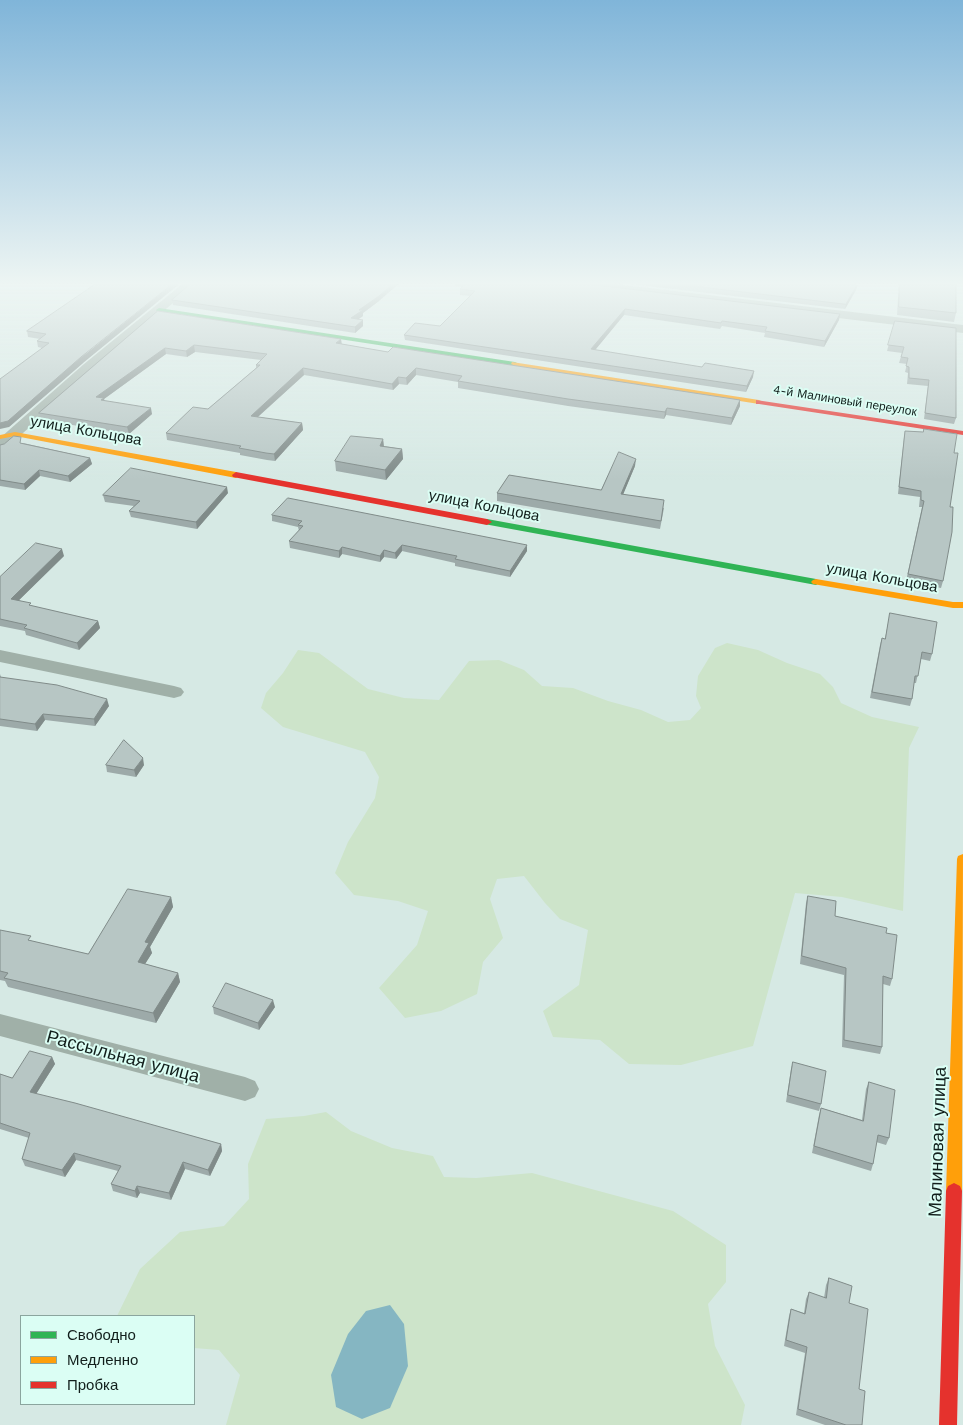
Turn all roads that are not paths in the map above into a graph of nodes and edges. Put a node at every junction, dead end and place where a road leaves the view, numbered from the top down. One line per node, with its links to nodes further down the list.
1 (113, 348): 4 (street)
2 (405, 348): 3 (street, 4-й Малиновый переулок)
3 (963, 433)
4 (15, 434): 5 (street, улица Кольцова); 6 (street); 7 (street, улица Кольцова)
5 (0, 437)
6 (0, 446)
7 (963, 605)
8 (0, 656): 9 (street)
9 (174, 692)
10 (963, 859): 13 (street, Малиновая улица)
11 (0, 1025): 12 (street, Рассыльная улица)
12 (245, 1089)
13 (948, 1425)

